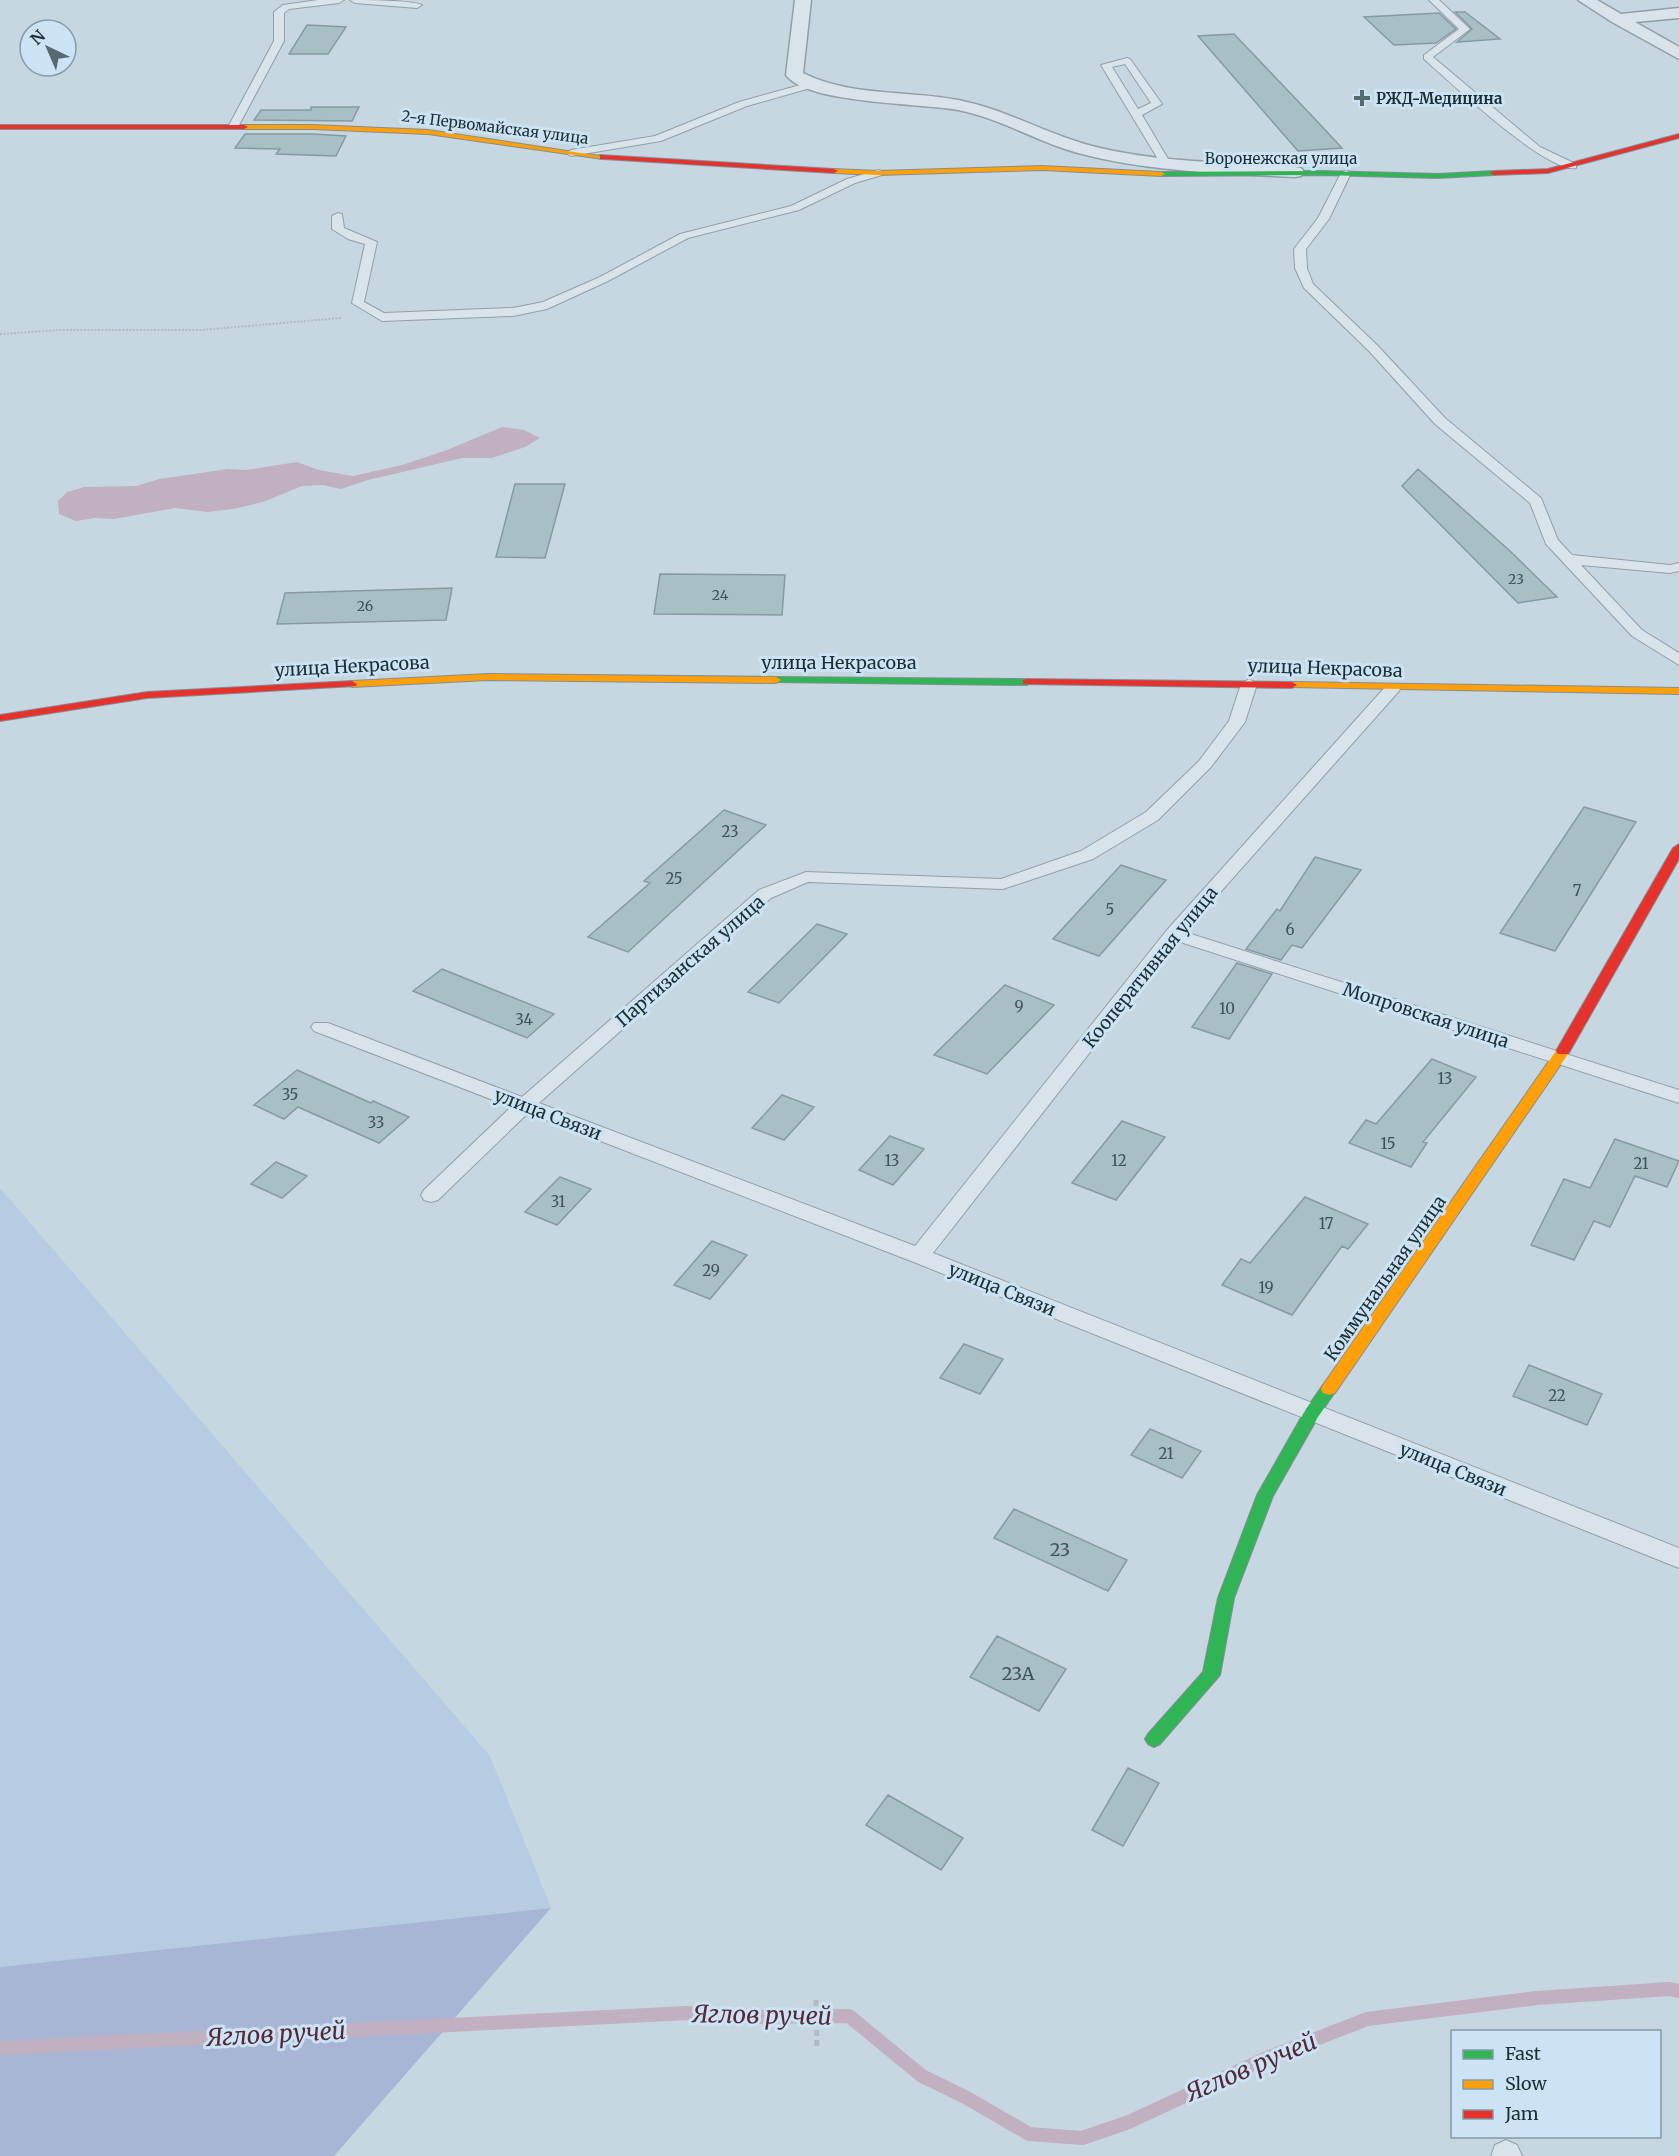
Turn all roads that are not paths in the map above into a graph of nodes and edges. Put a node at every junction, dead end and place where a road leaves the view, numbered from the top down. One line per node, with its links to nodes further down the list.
1 (339, 0): 13 (lane)
2 (355, 0): 6 (lane)
3 (803, 0): 10 (street)
4 (1434, 0): 17 (lane)
5 (1586, 0): 8 (street)
6 (417, 5)
7 (1679, 13): 8 (street)
8 (1618, 19): 9 (street)
9 (1679, 54)
10 (811, 85): 15 (lane); 16 (street)
11 (1136, 114): 11 (lane); 16 (lane)
12 (0, 127): 13 (street, 2-я Первомайская улица)
13 (233, 127): 15 (street, 2-я Первомайская улица)
14 (1679, 136): 17 (street, Воронежская улица)
15 (571, 153): 18 (street, 2-я Первомайская улица)
16 (1166, 164): 19 (street)
17 (1572, 166): 20 (street, Воронежская улица)
18 (878, 173): 19 (street, Воронежская улица); 21 (lane)
19 (1321, 173): 20 (street, Воронежская улица)
20 (1346, 173): 22 (lane)
21 (338, 216)
22 (1567, 559): 23 (lane); 24 (lane)
23 (1679, 567)
24 (1679, 660)
25 (1249, 684): 26 (street, улица Некрасова); 28 (street, улица Некрасова); 34 (lane, Партизанская улица)
26 (1393, 688): 27 (street, улица Некрасова); 30 (lane, Кооперативная улица)
27 (1679, 691)
28 (0, 718)
29 (1679, 848): 32 (street, Коммунальная улица)
30 (1173, 934): 32 (lane, Мопровская улица); 36 (lane, Кооперативная улица)
31 (321, 1027): 34 (lane, улица Связи)
32 (1560, 1058): 33 (lane, Мопровская улица); 37 (street, Коммунальная улица)
33 (1679, 1097)
34 (525, 1106): 35 (lane, Партизанская улица); 36 (lane, улица Связи)
35 (431, 1196)
36 (919, 1256): 37 (lane, улица Связи)
37 (1312, 1413): 38 (lane, улица Связи); 39 (street, Коммунальная улица)
38 (1679, 1558)
39 (1154, 1739)

